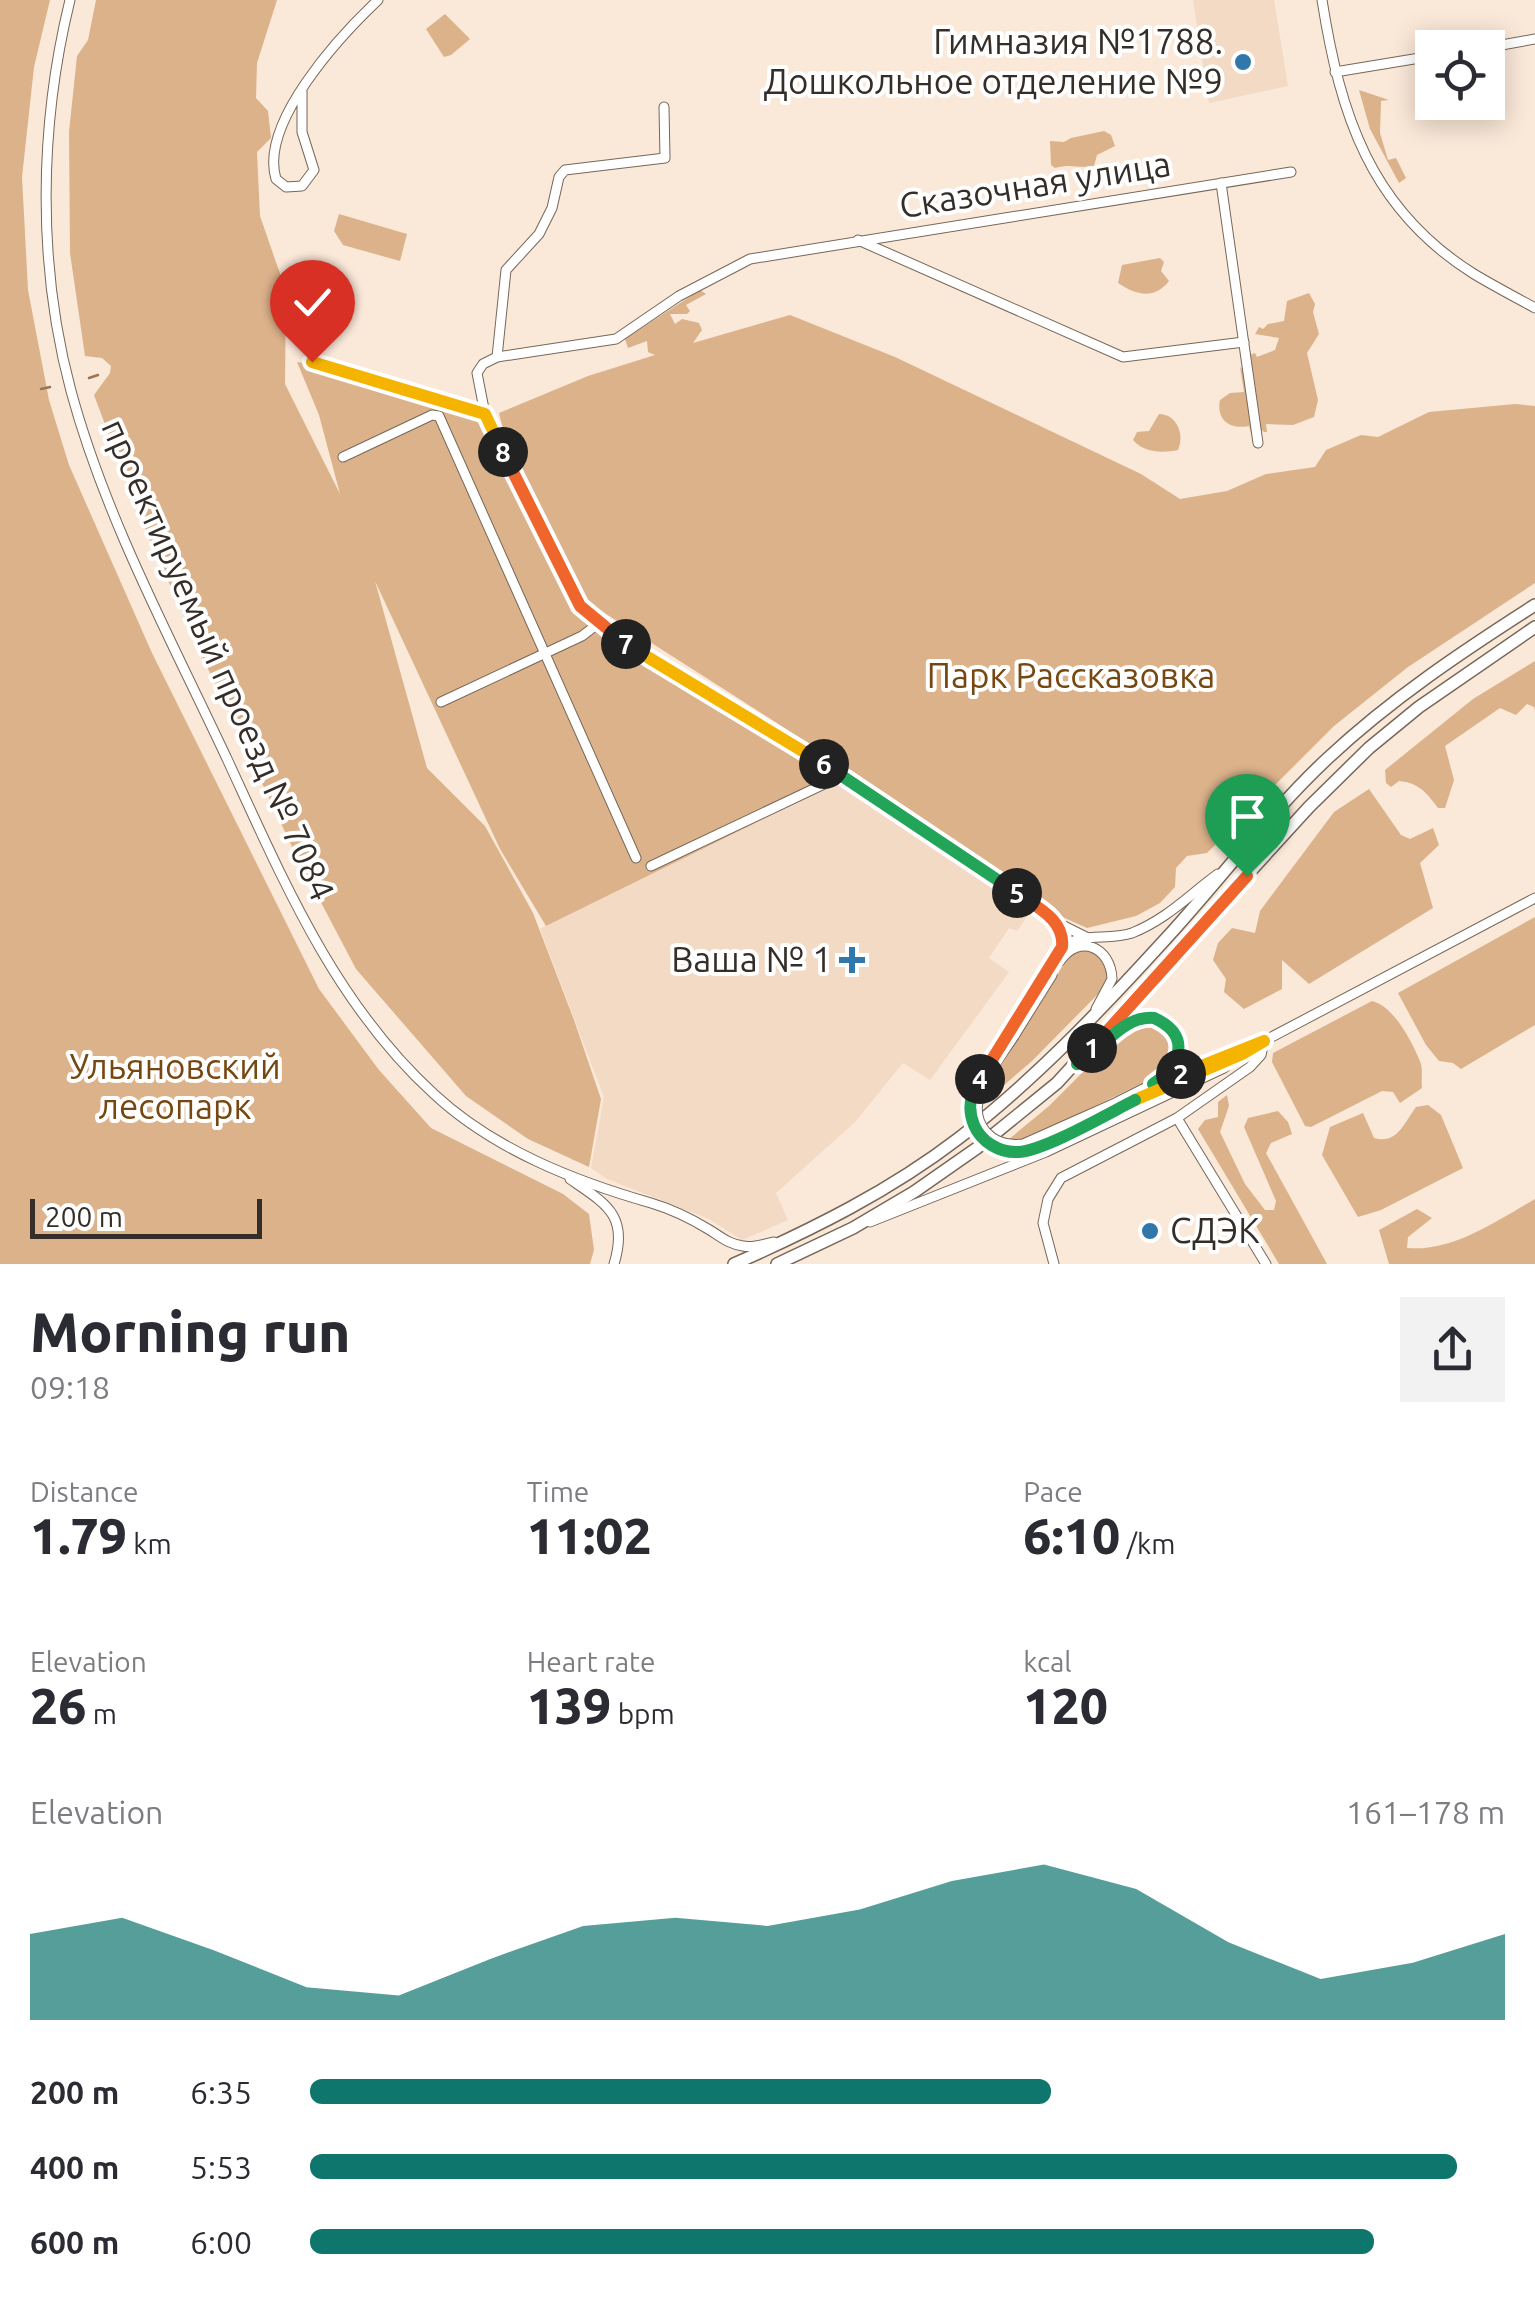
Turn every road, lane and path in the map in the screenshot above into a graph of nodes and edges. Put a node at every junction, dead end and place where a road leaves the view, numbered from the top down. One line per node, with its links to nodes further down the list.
1 (70, 0): 41 (street, проектируемый проезд № 7084)
2 (378, 0): 8 (street)
3 (1322, 0): 7 (street)
4 (1535, 40): 5 (street)
5 (1505, 45)
6 (1415, 59): 7 (street)
7 (1335, 72): 13 (street)
8 (302, 91): 8 (street)
9 (664, 107): 15 (street)
10 (1291, 172): 11 (street, Сказочная улица)
11 (1221, 184): 12 (street, Сказочная улица); 14 (street, Сказочная улица)
12 (858, 240): 14 (street, Сказочная улица); 15 (street, Сказочная улица)
13 (1535, 308)
14 (1244, 342): 18 (street, Сказочная улица)
15 (497, 357): 17 (street)
16 (312, 362): 17 (street)
17 (485, 414): 21 (street)
18 (1258, 444)
19 (344, 457): 23 (street)
20 (1535, 605): 28 (main road)
21 (599, 624): 23 (street); 25 (street)
22 (1535, 627): 37 (main road)
23 (543, 654): 24 (street); 26 (street)
24 (441, 702)
25 (842, 776): 27 (street); 30 (street)
26 (636, 858)
27 (652, 866)
28 (1225, 870): 31 (street); 33 (main road)
29 (1535, 898): 35 (street)
30 (1056, 922): 31 (street); 32 (street)
31 (1088, 938): 32 (street)
32 (1062, 947): 34 (street)
33 (1093, 1014): 34 (street); 43 (main road)
34 (1011, 1034): 39 (street, bridge)
35 (1264, 1041): 36 (street); 38 (street); 40 (street)
36 (1242, 1054): 39 (street); 42 (street)
37 (1077, 1064): 38 (street); 42 (main road)
38 (1153, 1084): 39 (street)
39 (1118, 1105)
40 (1177, 1118): 47 (street); 48 (street)
41 (560, 1171): 43 (street, проектируемый проезд № 7084); 44 (street, проектируемый проезд № 7084)
42 (853, 1228): 46 (main road)
43 (786, 1240): 45 (main road)
44 (614, 1264)
45 (734, 1264)
46 (777, 1264)
47 (1054, 1264)
48 (1266, 1264)

